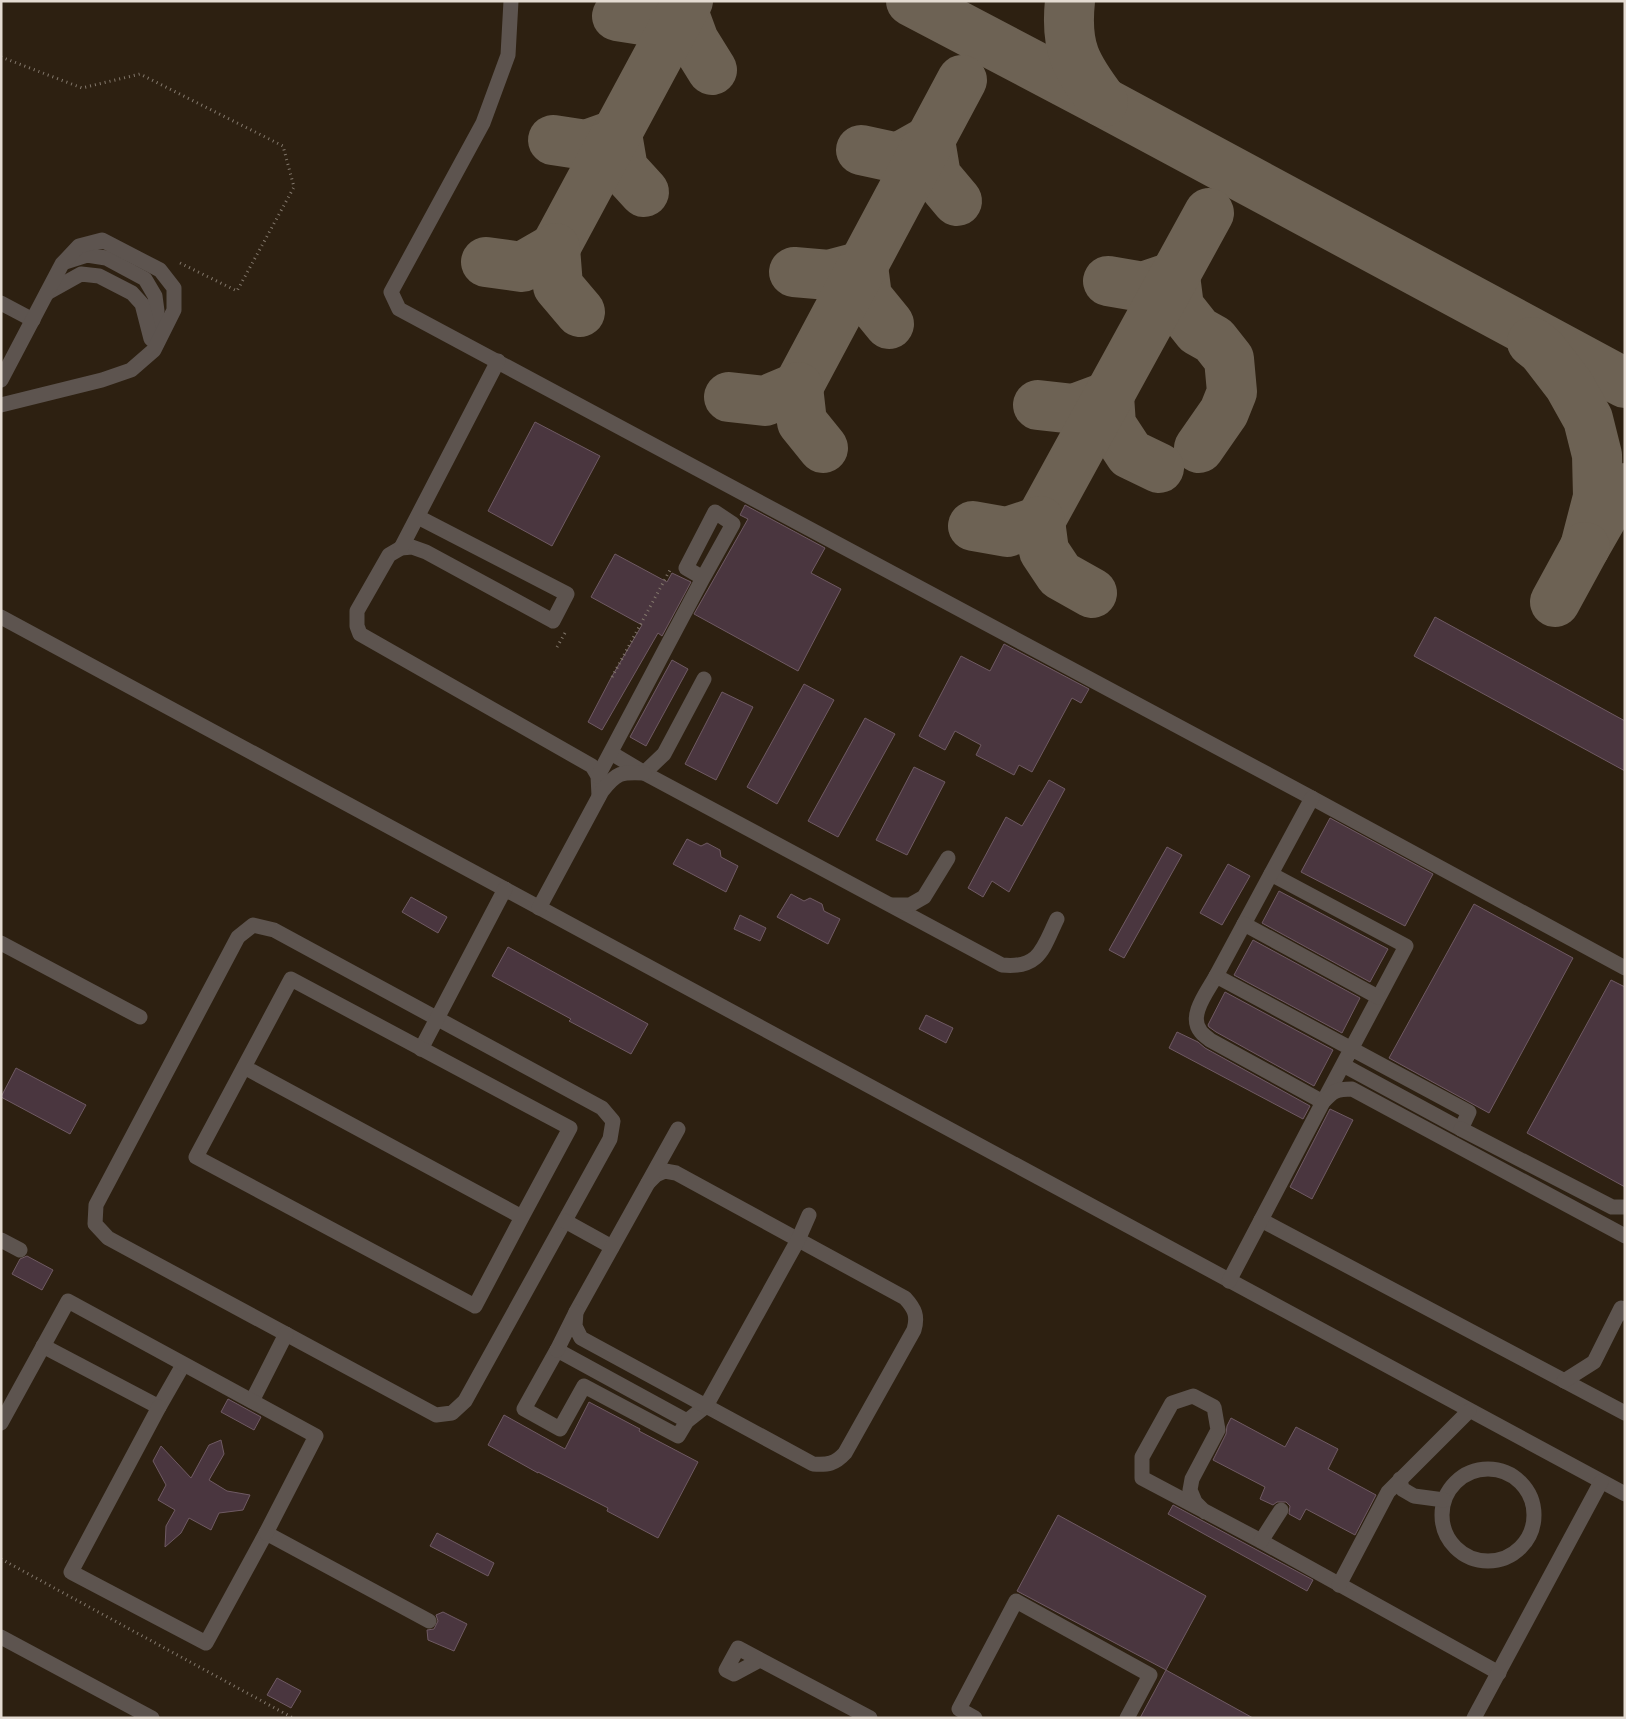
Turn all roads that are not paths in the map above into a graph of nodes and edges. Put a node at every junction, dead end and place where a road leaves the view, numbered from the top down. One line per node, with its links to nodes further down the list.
1 (511, 1): 6 (lane)
2 (47, 292): 4 (lane); 5 (lane); 5 (lane)
3 (1, 303): 4 (lane)
4 (33, 320): 7 (lane)
5 (154, 350): 8 (lane)
6 (498, 361): 9 (lane); 18 (lane)
7 (1, 380)
8 (1, 405)
9 (418, 517): 10 (lane); 10 (lane)
10 (401, 548): 16 (lane)
11 (704, 578): 14 (lane)
12 (1, 617): 21 (lane)
13 (704, 679): 15 (lane)
14 (611, 753): 15 (lane); 16 (lane)
15 (644, 773): 17 (lane); 22 (lane)
16 (598, 776): 17 (lane)
17 (599, 796): 23 (lane)
18 (1312, 798): 20 (lane); 27 (lane)
19 (948, 858): 22 (lane)
20 (1271, 874): 25 (lane); 29 (lane)
21 (505, 889): 23 (lane); 31 (lane)
22 (890, 905): 24 (lane)
23 (539, 908): 50 (lane)
24 (1058, 919)
25 (1244, 924): 28 (lane); 29 (lane)
26 (1, 943): 30 (lane)
27 (1625, 968)
28 (1216, 976): 33 (lane); 36 (lane)
29 (1378, 997): 33 (lane)
30 (140, 1017)
31 (437, 1018): 32 (lane); 44 (lane); 53 (lane)
32 (421, 1049): 35 (lane); 42 (lane)
33 (1351, 1049): 34 (lane); 38 (lane)
34 (1343, 1065): 36 (lane); 38 (lane)
35 (244, 1067): 42 (lane); 42 (lane)
36 (1323, 1102): 43 (lane); 45 (lane)
37 (678, 1129): 39 (lane)
38 (1461, 1129): 40 (lane)
39 (648, 1183): 47 (lane); 48 (lane)
40 (1625, 1207)
41 (809, 1216): 47 (lane)
42 (522, 1217)
43 (1261, 1220): 50 (lane); 57 (lane)
44 (565, 1221): 48 (lane); 53 (lane)
45 (1625, 1236)
46 (1, 1240): 49 (lane)
47 (798, 1240): 59 (lane); 59 (lane)
48 (612, 1247): 52 (lane)
49 (20, 1250)
50 (1229, 1281): 61 (lane)
51 (1624, 1308): 57 (lane)
52 (576, 1312): 55 (lane); 59 (lane)
53 (286, 1334): 58 (lane)
54 (43, 1346): 56 (lane); 60 (lane); 64 (lane)
55 (556, 1350): 63 (lane); 63 (lane)
56 (184, 1365): 58 (lane); 60 (lane)
57 (1564, 1381): 62 (lane)
58 (252, 1400): 71 (lane)
59 (706, 1406): 63 (lane)
60 (159, 1407): 71 (lane)
61 (1470, 1411): 65 (lane); 66 (lane)
62 (1625, 1413)
63 (687, 1421)
64 (1, 1422)
65 (1400, 1479): 68 (lane); 73 (lane)
66 (1601, 1482): 67 (lane); 77 (lane)
67 (1625, 1494)
68 (1444, 1500): 68 (lane)
69 (1281, 1510): 72 (lane)
70 (1205, 1512): 70 (lane); 72 (lane)
71 (266, 1533): 74 (lane)
72 (1261, 1541): 73 (lane)
73 (1338, 1585): 77 (lane)
74 (429, 1621)
75 (1, 1637): 78 (lane)
76 (760, 1660): 79 (lane)
77 (1499, 1672): 82 (lane)
78 (152, 1718)
79 (870, 1718)
80 (975, 1718): 81 (lane)
81 (1128, 1718)
82 (1474, 1718)

